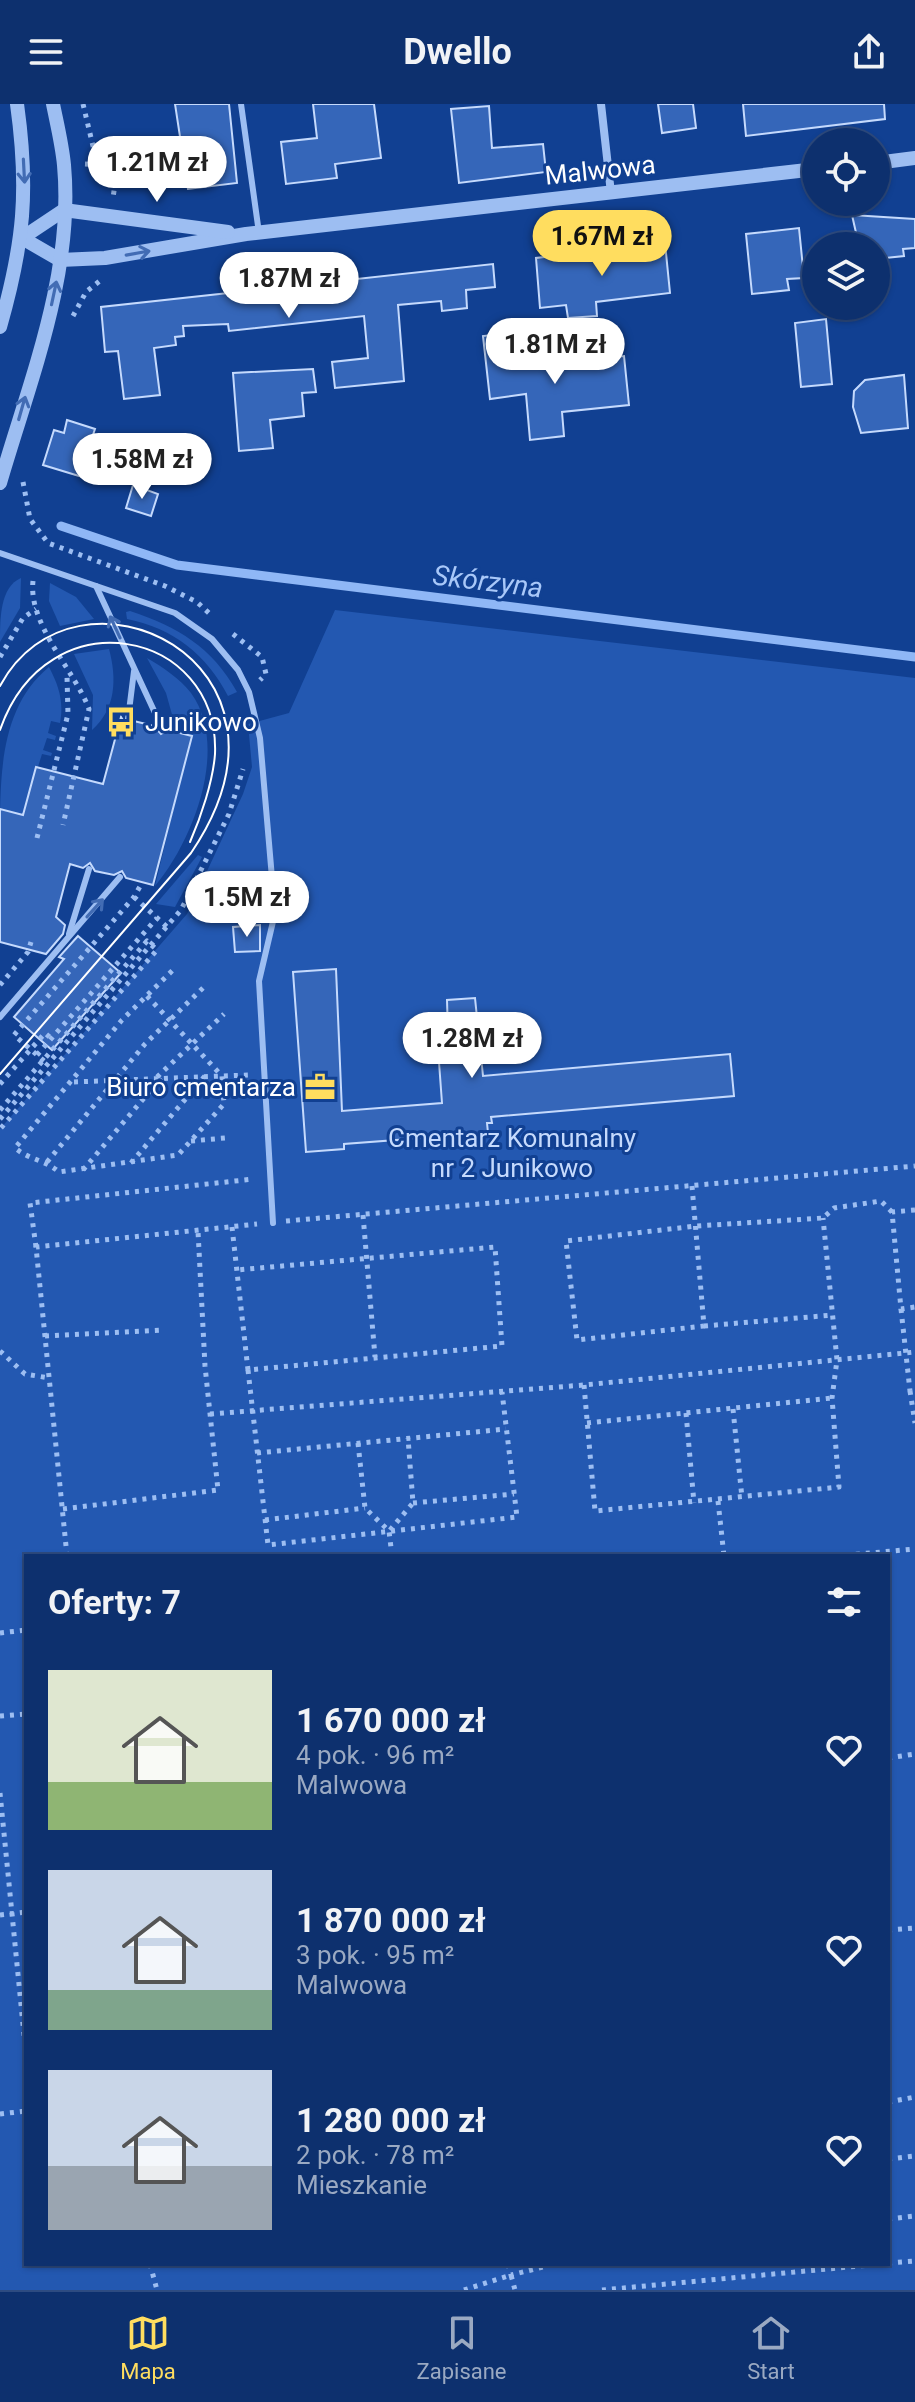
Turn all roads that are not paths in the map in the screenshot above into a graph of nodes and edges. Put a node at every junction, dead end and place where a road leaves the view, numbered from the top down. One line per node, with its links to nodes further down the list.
1 (17, 104): 11 (street, one-way to 11)
2 (53, 104): 9 (street)
3 (241, 104): 10 (lane)
4 (601, 104): 8 (street)
5 (915, 158): 6 (street)
6 (890, 161)
7 (802, 171): 8 (street, Malwowa)
8 (611, 193): 10 (street, Malwowa)
9 (64, 210): 10 (street, Malwowa); 11 (street); 12 (street)
10 (252, 234): 12 (street, Malwowa, one-way to 10)
11 (22, 238): 12 (street); 13 (street)
12 (60, 260): 14 (street, one-way to 12)
13 (0, 327)
14 (0, 483)
15 (0, 553): 16 (lane)
16 (96, 586): 17 (lane, one-way to 16); 24 (lane)
17 (134, 668): 18 (lane); 19 (lane)
18 (128, 719)
19 (162, 728)
20 (89, 869): 22 (lane)
21 (120, 877): 22 (lane, one-way to 21)
22 (68, 938): 23 (lane)
23 (0, 1017)
24 (273, 1223)

